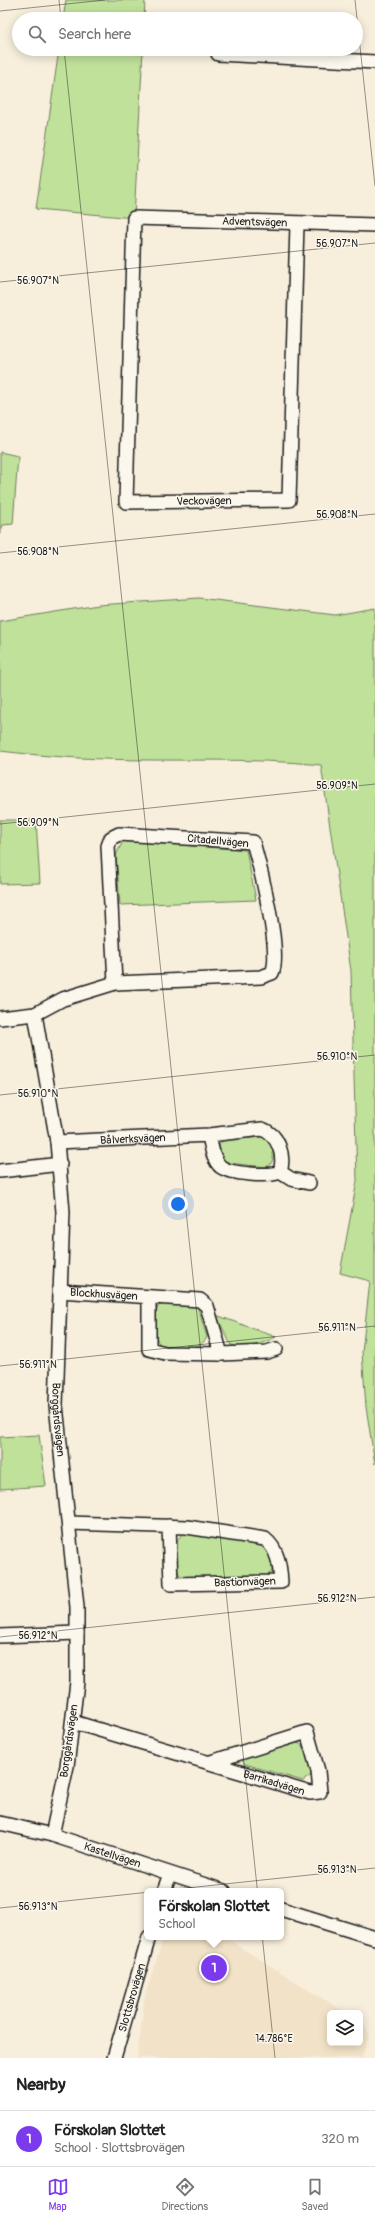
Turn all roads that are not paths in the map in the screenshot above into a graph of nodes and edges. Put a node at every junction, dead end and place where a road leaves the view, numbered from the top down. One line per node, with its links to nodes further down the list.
1 (257, 56): 2 (street)
2 (375, 62)
3 (134, 218): 4 (street, Adventsvägen); 4 (street, Veckovägen)
4 (297, 224): 5 (street, Adventsvägen)
5 (375, 225)
6 (115, 983): 6 (street, Citadellvägen); 7 (street, Citadellvägen)
7 (35, 1014): 8 (street); 10 (street, Borggårdsvägen)
8 (0, 1018)
9 (209, 1135): 10 (street, Bålverksvägen); 13 (street); 13 (street, Bålverksvägen)
10 (58, 1142): 11 (street, Borggårdsvägen)
11 (60, 1164): 12 (street); 15 (street, Borggårdsvägen)
12 (0, 1171)
13 (280, 1172): 14 (street)
14 (309, 1183)
15 (59, 1290): 16 (street, Blockhusvägen); 19 (street, Borggårdsvägen)
16 (150, 1298): 18 (street, Blockhusvägen); 18 (street, Blockhusvägen)
17 (276, 1349): 18 (street, Blockhusvägen)
18 (221, 1354)
19 (69, 1523): 20 (street, Bastionvägen); 21 (street, Borggårdsvägen)
20 (169, 1526): 20 (street, Bastionvägen)
21 (77, 1633): 22 (street); 23 (street, Borggårdsvägen)
22 (0, 1636)
23 (73, 1722): 24 (street, Barrikadvägen); 26 (street, Borggårdsvägen)
24 (211, 1762): 24 (street, Barrikadvägen)
25 (0, 1823): 26 (street, Kastellvägen)
26 (52, 1835): 27 (street, Kastellvägen)
27 (170, 1874): 28 (street); 29 (street, Kastellvägen)
28 (165, 1888)
29 (214, 1888)
30 (284, 1910): 31 (street)
31 (375, 1938)
32 (148, 1940): 33 (street, Slottsbrovägen)
33 (114, 2058)

